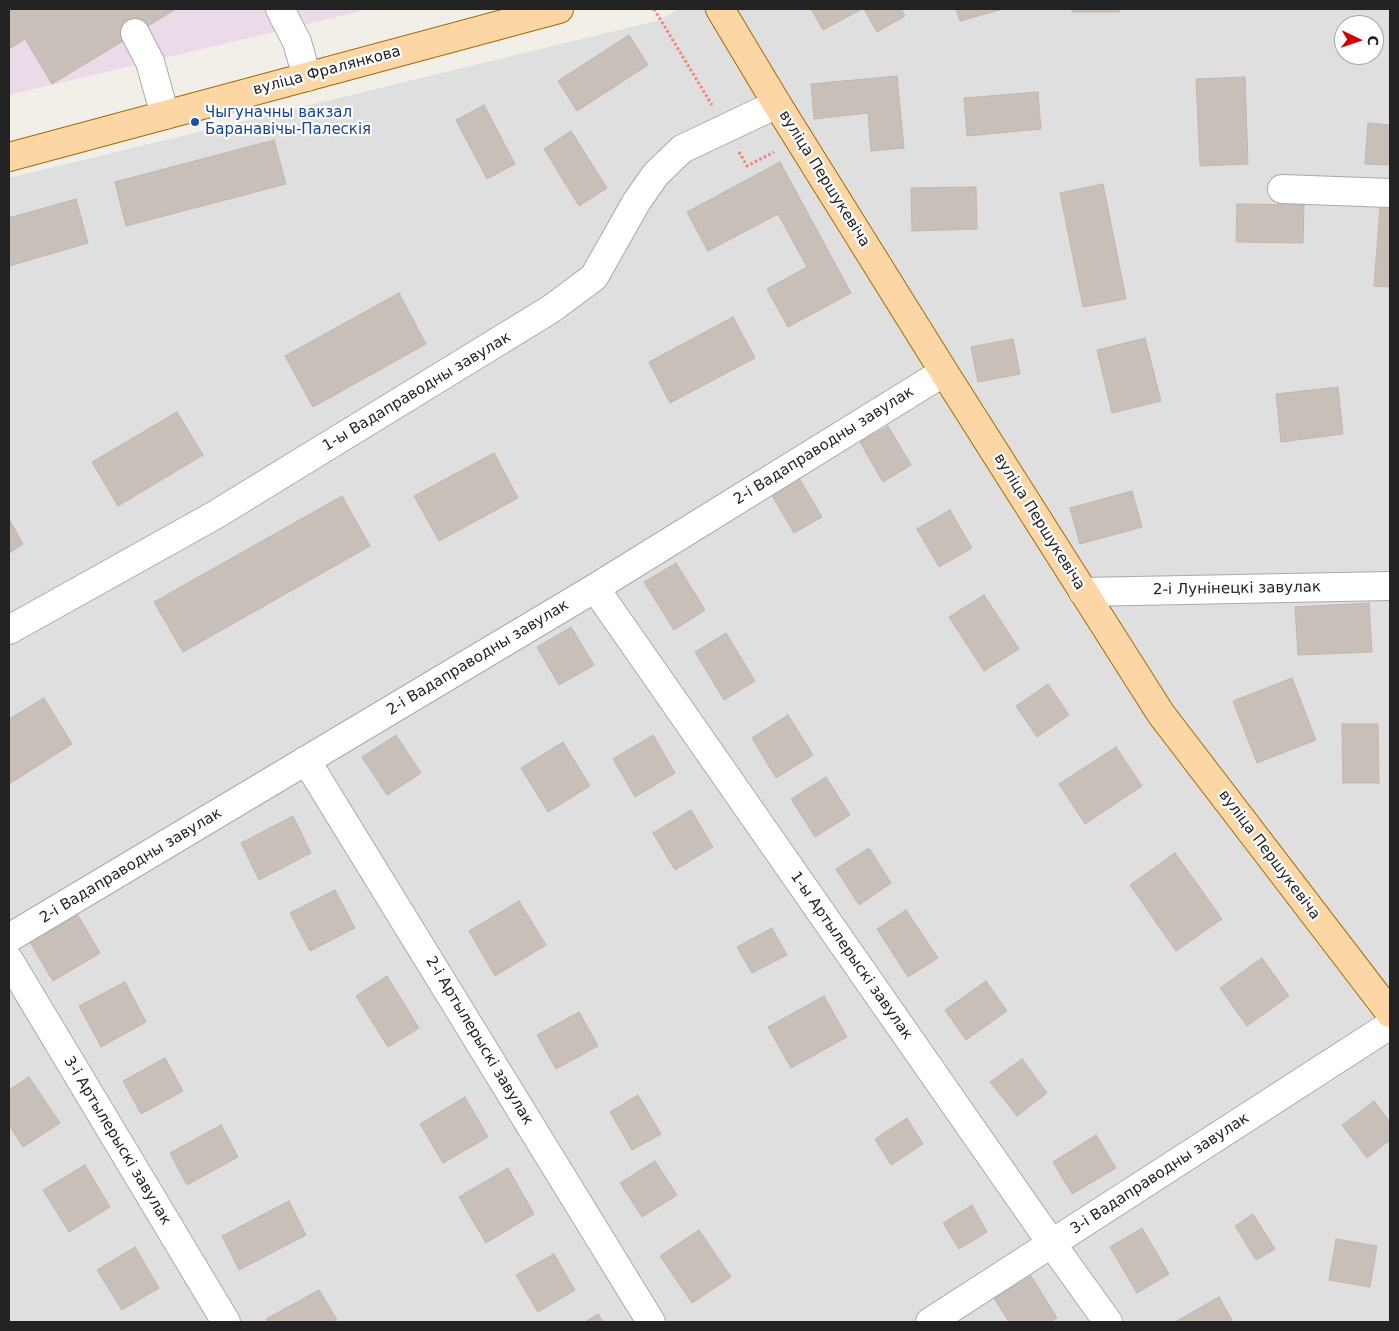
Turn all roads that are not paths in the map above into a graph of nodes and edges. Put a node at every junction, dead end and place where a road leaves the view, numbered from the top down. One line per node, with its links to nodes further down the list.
1 (280, 9): 5 (street)
2 (559, 9): 5 (main road, вуліца Фралянкова)
3 (720, 9): 6 (main road, вуліца Першукевіча)
4 (135, 33): 7 (street)
5 (307, 77): 7 (main road, вуліца Фралянкова)
6 (777, 104): 11 (main road, вуліца Першукевіча); 15 (street, 1-ы Вадаправодны завулак)
7 (165, 115): 8 (main road, вуліца Фралянкова)
8 (9, 157)
9 (1282, 189): 10 (street)
10 (1390, 193)
11 (944, 372): 13 (street, 2-і Вадаправодны завулак); 14 (main road, вуліца Першукевіча)
12 (1390, 586): 14 (street, 2-і Лунінецкі завулак)
13 (595, 588): 16 (street, 2-і Вадаправодны завулак); 21 (street, 1-ы Артылерыскі завулак)
14 (1083, 592): 19 (main road, вуліца Першукевіча)
15 (9, 630)
16 (306, 760): 17 (street, 2-і Вадаправодны завулак); 23 (street, 2-і Артылерыскі завулак)
17 (9, 938)
18 (9, 960): 22 (street, 3-і Артылерыскі завулак)
19 (1390, 1013)
20 (1390, 1025): 21 (street, 3-і Вадаправодны завулак)
21 (1052, 1244): 24 (street, 3-і Вадаправодны завулак); 25 (street, 1-ы Артылерыскі завулак)
22 (226, 1322)
23 (651, 1322)
24 (930, 1322)
25 (1108, 1322)

